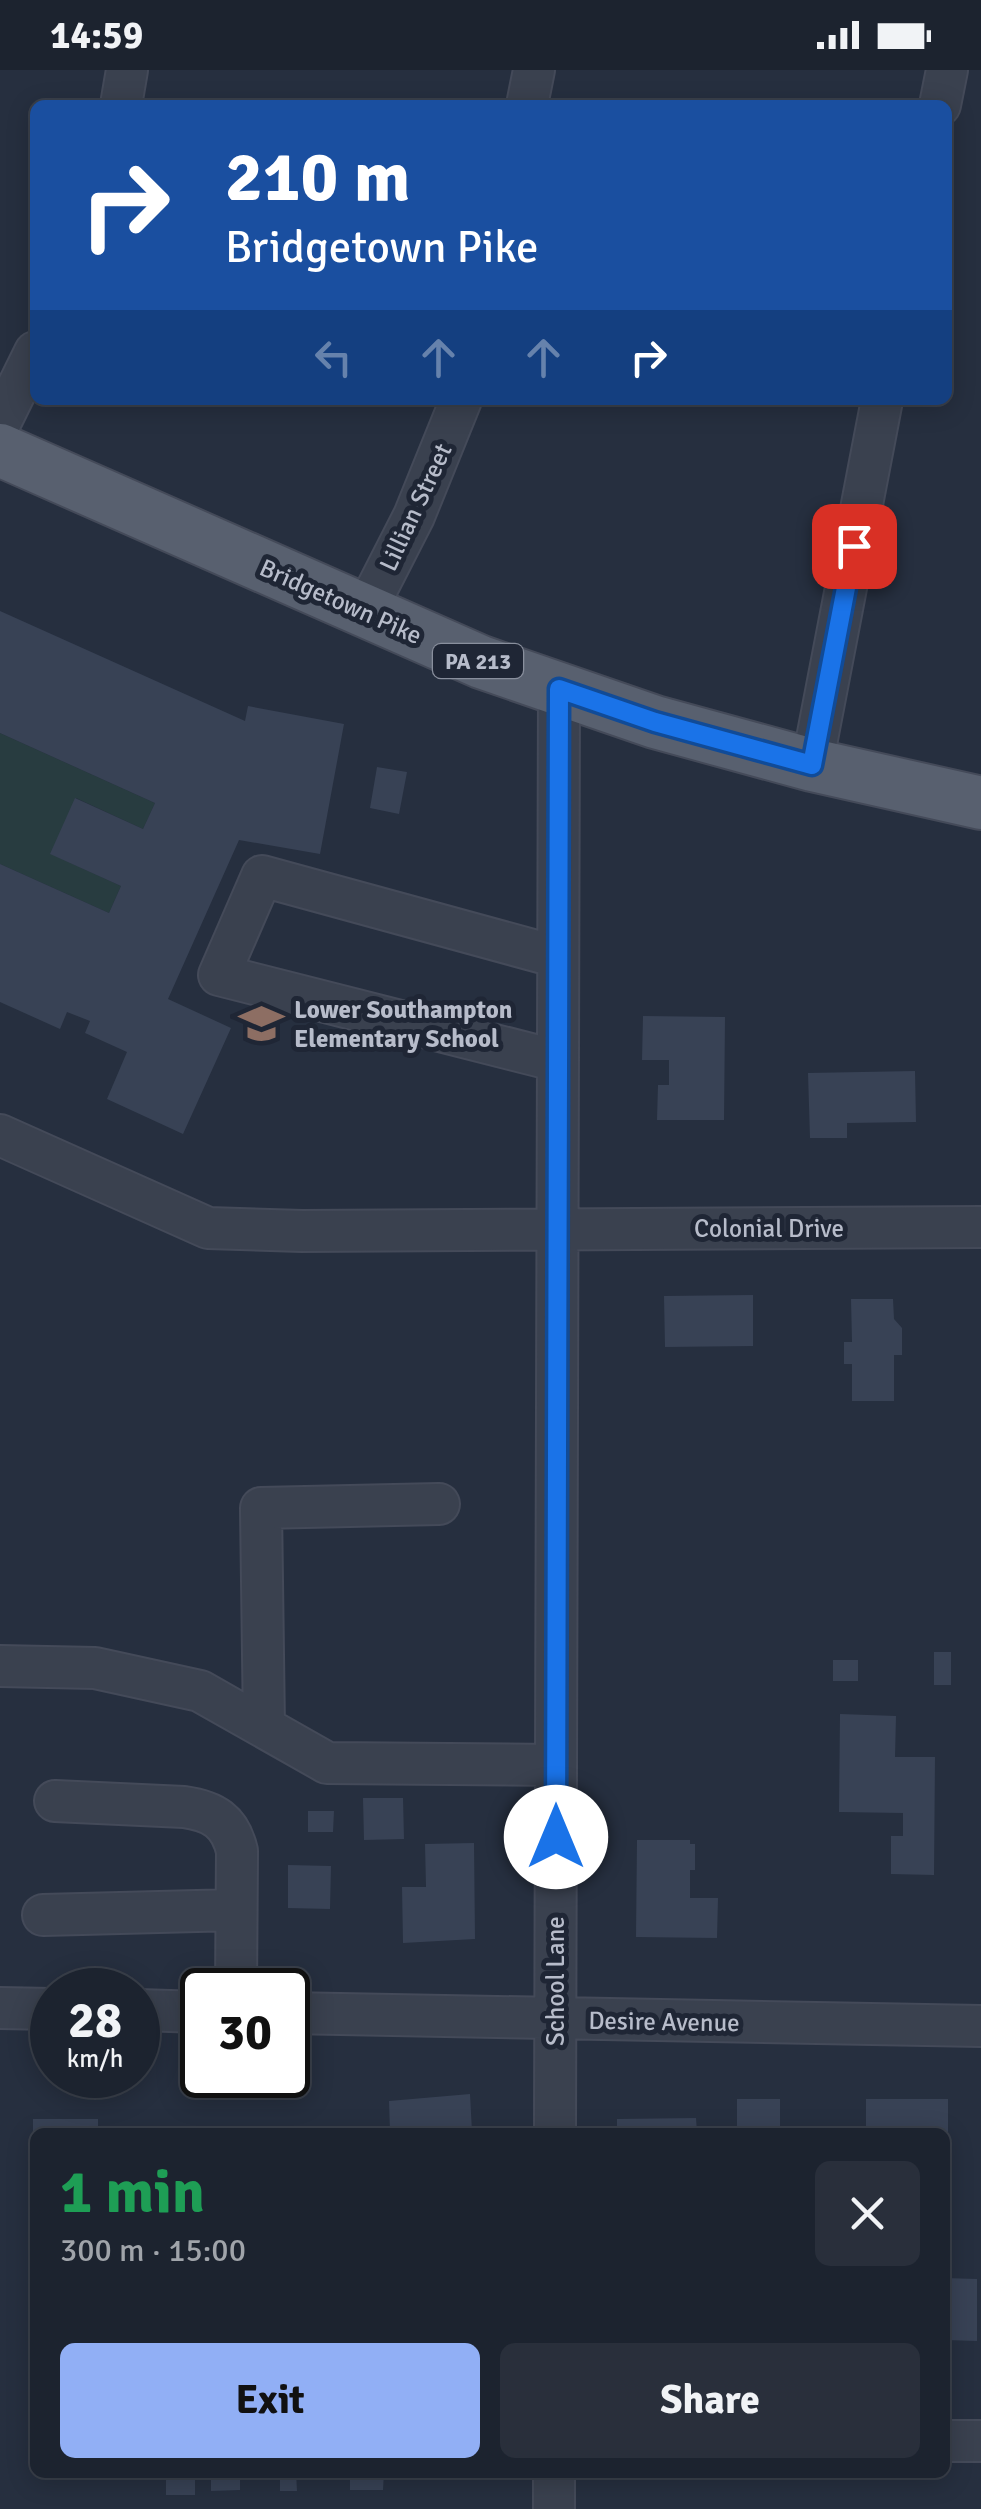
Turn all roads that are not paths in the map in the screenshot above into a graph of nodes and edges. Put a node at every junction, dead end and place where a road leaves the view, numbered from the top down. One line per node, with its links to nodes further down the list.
1 (127, 70): 4 (street)
2 (534, 70): 5 (street)
3 (947, 70): 6 (street)
4 (122, 100)
5 (528, 100)
6 (941, 100)
7 (30, 362): 10 (street)
8 (459, 405): 12 (street, Lillian Street)
9 (881, 405): 14 (street)
10 (0, 423)
11 (0, 450): 12 (main road, Bridgetown Pike / PA 213)
12 (365, 612): 13 (main road, Bridgetown Pike / PA 213)
13 (559, 689): 14 (main road, Bridgetown Pike / PA 213); 16 (street, School Lane)
14 (812, 765): 15 (main road, Bridgetown Pike / PA 213)
15 (981, 802)
16 (558, 957): 17 (street, School Lane); 17 (street)
17 (558, 1061): 20 (street, School Lane)
18 (0, 1135): 20 (street, Colonial Drive)
19 (981, 1226): 20 (street, Colonial Drive)
20 (557, 1228): 24 (street, School Lane)
21 (439, 1504): 23 (street)
22 (0, 1666): 23 (street)
23 (264, 1726): 24 (street)
24 (556, 1764): 32 (street, School Lane)
25 (55, 1800): 26 (street)
26 (236, 1910): 27 (street); 28 (street)
27 (44, 1915)
28 (236, 1968)
29 (0, 2008): 30 (street)
30 (30, 2008)
31 (310, 2013): 32 (street, Desire Avenue)
32 (555, 2018): 33 (street, Desire Avenue); 34 (street, School Lane)
33 (981, 2026)
34 (555, 2128)
35 (950, 2441): 36 (street)
36 (981, 2442)
37 (554, 2478): 38 (street)
38 (554, 2509)

